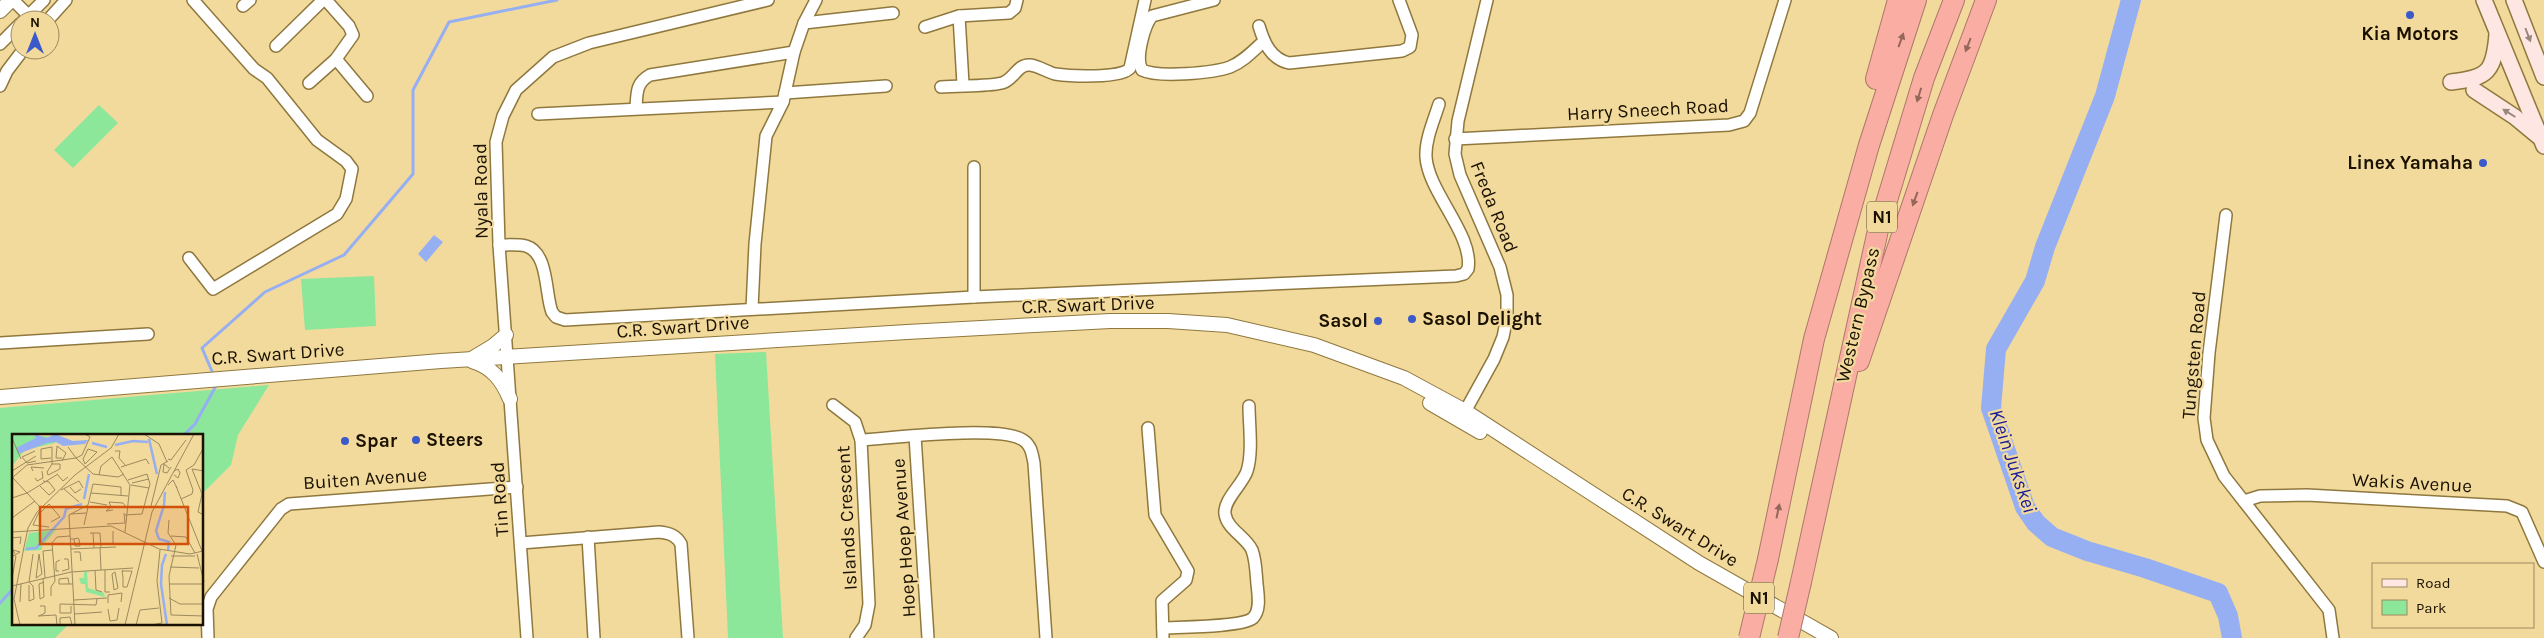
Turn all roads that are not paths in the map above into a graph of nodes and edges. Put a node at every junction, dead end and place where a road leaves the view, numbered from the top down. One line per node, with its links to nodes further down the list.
1 (12, 0): 22 (street)
2 (44, 0): 20 (street)
3 (66, 0): 21 (street)
4 (193, 0): 54 (street)
5 (324, 0): 32 (street); 34 (street)
6 (768, 0): 53 (street, Nyala Road)
7 (816, 0): 25 (street)
8 (1018, 0): 24 (street)
9 (1145, 0): 39 (street)
10 (1214, 0): 30 (street)
11 (1398, 0): 30 (street)
12 (1487, 0): 49 (street, Freda Road)
13 (1785, 0): 49 (street, Harry Sneech Road)
14 (1898, 0): 59 (highway)
15 (1916, 0): 59 (highway, Western Bypass / N1, one-way to 15)
16 (1954, 0): 71 (highway, Western Bypass / N1, one-way to 71)
17 (1986, 0): 71 (highway, one-way to 71)
18 (2484, 0): 28 (main road)
19 (2514, 0): 36 (main road, one-way to 36)
20 (34, 10)
21 (57, 10)
22 (0, 11)
23 (893, 13): 25 (street)
24 (959, 16): 27 (street); 39 (street)
25 (804, 23): 33 (street)
26 (1259, 26): 30 (street)
27 (925, 27)
28 (2497, 31): 37 (main road); 50 (main road)
29 (10, 34): 31 (street)
30 (1264, 42)
31 (0, 44)
32 (276, 46)
33 (794, 52): 45 (street); 47 (street)
34 (336, 59): 38 (street); 44 (street)
35 (15, 60): 40 (street)
36 (2544, 77)
37 (2450, 82)
38 (309, 83)
39 (962, 84): 42 (street)
40 (0, 86)
41 (886, 86): 45 (street)
42 (941, 87)
43 (2474, 90): 50 (main road, one-way to 43)
44 (367, 96)
45 (784, 97): 47 (street); 56 (street)
46 (1439, 104): 55 (street)
47 (636, 108): 48 (street)
48 (538, 114)
49 (1456, 139): 67 (street, Freda Road)
50 (2542, 142)
51 (974, 167): 55 (street)
52 (2226, 215): 73 (street, Tungsten Road)
53 (499, 246): 56 (street); 58 (street, Nyala Road)
54 (189, 258)
55 (974, 297): 56 (street)
56 (752, 309)
57 (148, 334): 60 (street)
58 (506, 335): 61 (street, Nyala Road); 62 (street)
59 (1814, 339): 85 (highway, Western Bypass / N1, one-way to 59, bridge)
60 (0, 342)
61 (507, 357): 62 (street, C.R. Swart Drive); 64 (street, Tin Road); 67 (street, C.R. Swart Drive)
62 (468, 360): 63 (street, C.R. Swart Drive); 64 (street)
63 (0, 397)
64 (510, 399): 72 (street, Tin Road)
65 (833, 405): 70 (street, Islands Crescent)
66 (1249, 406): 77 (street)
67 (1462, 415): 87 (street, C.R. Swart Drive)
68 (1148, 428): 77 (street)
69 (915, 436): 70 (street); 83 (street, Hoep Hoep Avenue); 84 (street)
70 (861, 440): 82 (street, Islands Crescent)
71 (1830, 440): 86 (highway, Western Bypass / N1, bridge)
72 (517, 487): 75 (street, Tin Road); 78 (street, Buiten Avenue)
73 (2244, 501): 76 (street, Wakis Avenue); 88 (street, Tungsten Road)
74 (588, 537): 75 (street); 80 (street); 81 (street)
75 (521, 543): 79 (street, Tin Road)
76 (2544, 562)
77 (1163, 633)
78 (208, 638)
79 (527, 638)
80 (594, 638)
81 (688, 638)
82 (856, 638)
83 (928, 638)
84 (1046, 638)
85 (1749, 638)
86 (1788, 638)
87 (1831, 638)
88 (2333, 638)

